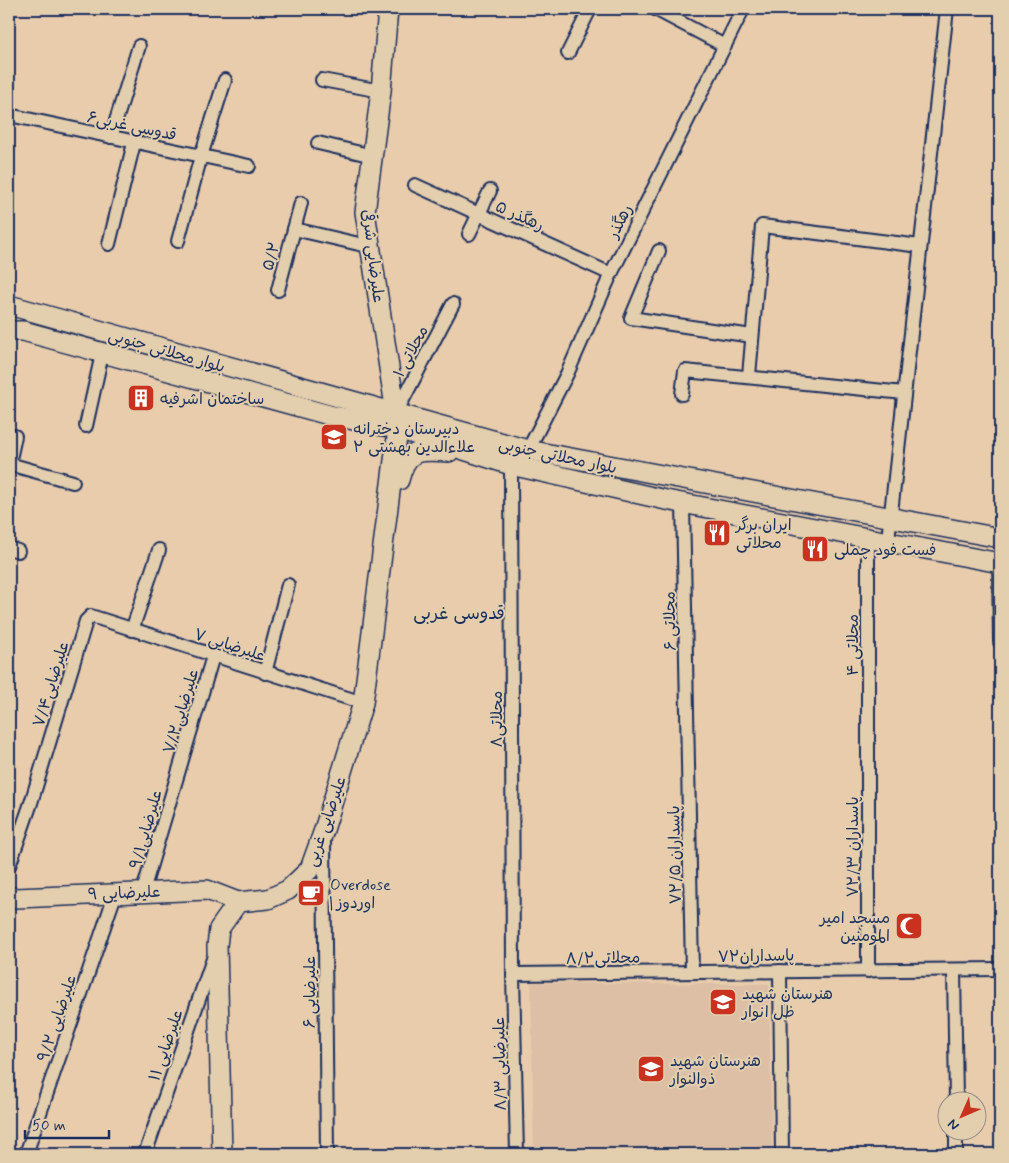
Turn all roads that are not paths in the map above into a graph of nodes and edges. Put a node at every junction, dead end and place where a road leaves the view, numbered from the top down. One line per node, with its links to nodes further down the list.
1 (388, 9): 11 (street, علیرضایی شرقی)
2 (590, 9): 8 (street)
3 (654, 9): 7 (street)
4 (744, 9): 7 (street, رهگذر)
5 (947, 9): 27 (street)
6 (139, 46): 13 (street)
7 (725, 46): 30 (street, رهگذر)
8 (568, 54)
9 (225, 80): 16 (street)
10 (322, 80): 11 (street)
11 (381, 91): 17 (street, علیرضایی شرقی)
12 (9, 115): 13 (street, قدوسی غربی۶)
13 (111, 137): 14 (street, قدوسی غربی۶)
14 (134, 143): 16 (street, قدوسی غربی۶); 26 (street)
15 (318, 143): 17 (street)
16 (201, 156): 18 (street, قدوسی غربی۶); 25 (street)
17 (373, 156): 28 (street, علیرضایی شرقی)
18 (249, 166)
19 (415, 185): 22 (street, ۵ رهگذر)
20 (490, 191): 22 (street)
21 (301, 203): 23 (street, ۵/۲)
22 (479, 214): 24 (street); 30 (street, ۵ رهگذر)
23 (294, 229): 28 (street); 31 (street, ۵/۲)
24 (469, 234)
25 (178, 241)
26 (109, 244)
27 (920, 246): 35 (street); 38 (street)
28 (372, 247): 40 (street, علیرضایی شرقی)
29 (659, 251): 35 (street)
30 (611, 274): 43 (street, رهگذر)
31 (278, 290)
32 (453, 304): 40 (street, ۱ محلاتی)
33 (9, 305): 40 (street, بلوار محلاتی جنوبی)
34 (9, 331): 36 (street, بلوار محلاتی جنوبی)
35 (752, 336): 37 (street)
36 (102, 354): 40 (street, بلوار محلاتی جنوبی); 41 (street)
37 (749, 376): 38 (street); 39 (street)
38 (904, 393): 49 (street)
39 (682, 394)
40 (397, 421): 43 (street, بلوار محلاتی جنوبی); 44 (street, بلوار محلاتی جنوبی); 50 (street, علیرضایی غربی)
41 (86, 426)
42 (15, 436): 45 (street)
43 (528, 450): 49 (street, بلوار محلاتی جنوبی)
44 (468, 453): 46 (street, بلوار محلاتی جنوبی); 50 (street, علیرضایی غربی)
45 (9, 464): 47 (street)
46 (511, 465): 48 (street, بلوار محلاتی جنوبی); 78 (street, محلاتی۸)
47 (73, 482)
48 (683, 503): 51 (street, بلوار محلاتی جنوبی); 63 (street, ۶ محلاتی)
49 (890, 517): 52 (street, بلوار محلاتی جنوبی); 53 (street)
50 (386, 527): 62 (street, علیرضایی غربی)
51 (868, 537): 53 (street, بلوار محلاتی جنوبی); 64 (street, ۴ محلاتی)
52 (1000, 538)
53 (888, 540): 55 (street, بلوار محلاتی جنوبی)
54 (159, 550): 58 (street)
55 (1000, 563): 59 (street)
56 (288, 585): 61 (street)
57 (88, 618): 58 (street, ۷ علیرضایی); 67 (street, علیرضایی۷/۴)
58 (132, 630): 60 (street, ۷ علیرضایی)
59 (1000, 642)
60 (213, 656): 61 (street, ۷ علیرضایی); 65 (street, علیرضایی۷/۲)
61 (265, 673): 62 (street, ۷ علیرضایی)
62 (363, 703): 66 (street, علیرضایی غربی)
63 (687, 738): 77 (street, ۷۲/۵ پاسداران)
64 (868, 754): 76 (street, ۷۲/۳ پاسداران)
65 (178, 775): 68 (street, علیرضایی۹/۱)
66 (324, 830): 71 (street, علیرضایی غربی); 84 (street, ۶ علیرضایی)
67 (9, 866)
68 (144, 891): 69 (street, ۹ علیرضایی); 71 (street, ۹ علیرضایی)
69 (116, 892): 70 (street, ۹ علیرضایی); 81 (street, ۹/۲ علیرضایی)
70 (9, 896)
71 (238, 902): 72 (street)
72 (217, 946): 82 (street, ۱۱ علیرضایی); 83 (street)
73 (954, 970): 74 (street, پاسداران۷۲); 76 (street, پاسداران۷۲); 79 (street)
74 (1000, 970)
75 (780, 971): 76 (street, پاسداران۷۲); 77 (street, پاسداران۷۲); 86 (street)
76 (868, 971)
77 (692, 972): 78 (street, محلاتی۸/۲)
78 (513, 974): 85 (street, ۸/۳ علیرضایی)
79 (956, 1090)
80 (956, 1140): 87 (street)
81 (26, 1154)
82 (145, 1154)
83 (222, 1154)
84 (327, 1154)
85 (517, 1154)
86 (782, 1154)
87 (956, 1154)

